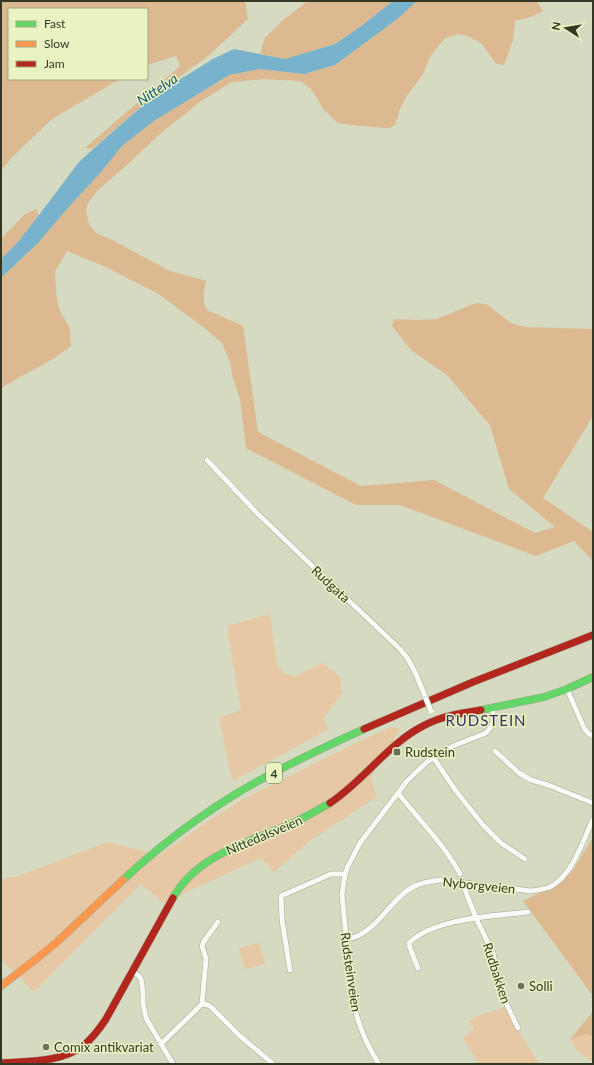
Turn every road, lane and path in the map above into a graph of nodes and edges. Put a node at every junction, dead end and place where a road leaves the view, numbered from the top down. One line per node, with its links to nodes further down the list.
1 (207, 460): 7 (street, Rudgata, bridge)
2 (593, 629): 25 (main road, 4)
3 (593, 635): 26 (main road, 4)
4 (593, 677): 5 (main road, Nittedalsveien)
5 (567, 689): 6 (main road, Nittedalsveien); 8 (street)
6 (493, 707): 7 (main road, Nittedalsveien); 10 (street, Rudsteinveien)
7 (435, 720): 24 (main road, Nittedalsveien)
8 (593, 736)
9 (495, 751): 12 (street)
10 (433, 757): 11 (street, Rudsteinveien); 14 (street)
11 (398, 793): 15 (street, Rudsteinveien); 16 (street)
12 (593, 804)
13 (593, 819): 17 (street, Nyborgveien)
14 (525, 859)
15 (345, 874): 21 (street, Rudsteinveien); 23 (street)
16 (460, 874)
17 (462, 882): 19 (street, Rudbakken); 21 (street, Nyborgveien)
18 (528, 912): 19 (street)
19 (476, 918): 22 (street); 28 (street, Rudbakken)
20 (218, 922): 27 (street)
21 (346, 939): 33 (street, Rudsteinveien)
22 (418, 968)
23 (290, 970)
24 (132, 971): 29 (street); 30 (main road, Nittedalsveien)
25 (1, 979)
26 (1, 986)
27 (202, 1004): 29 (street); 31 (street)
28 (518, 1028)
29 (161, 1044): 32 (street)
30 (1, 1063)
31 (272, 1063)
32 (173, 1064)
33 (379, 1064)

